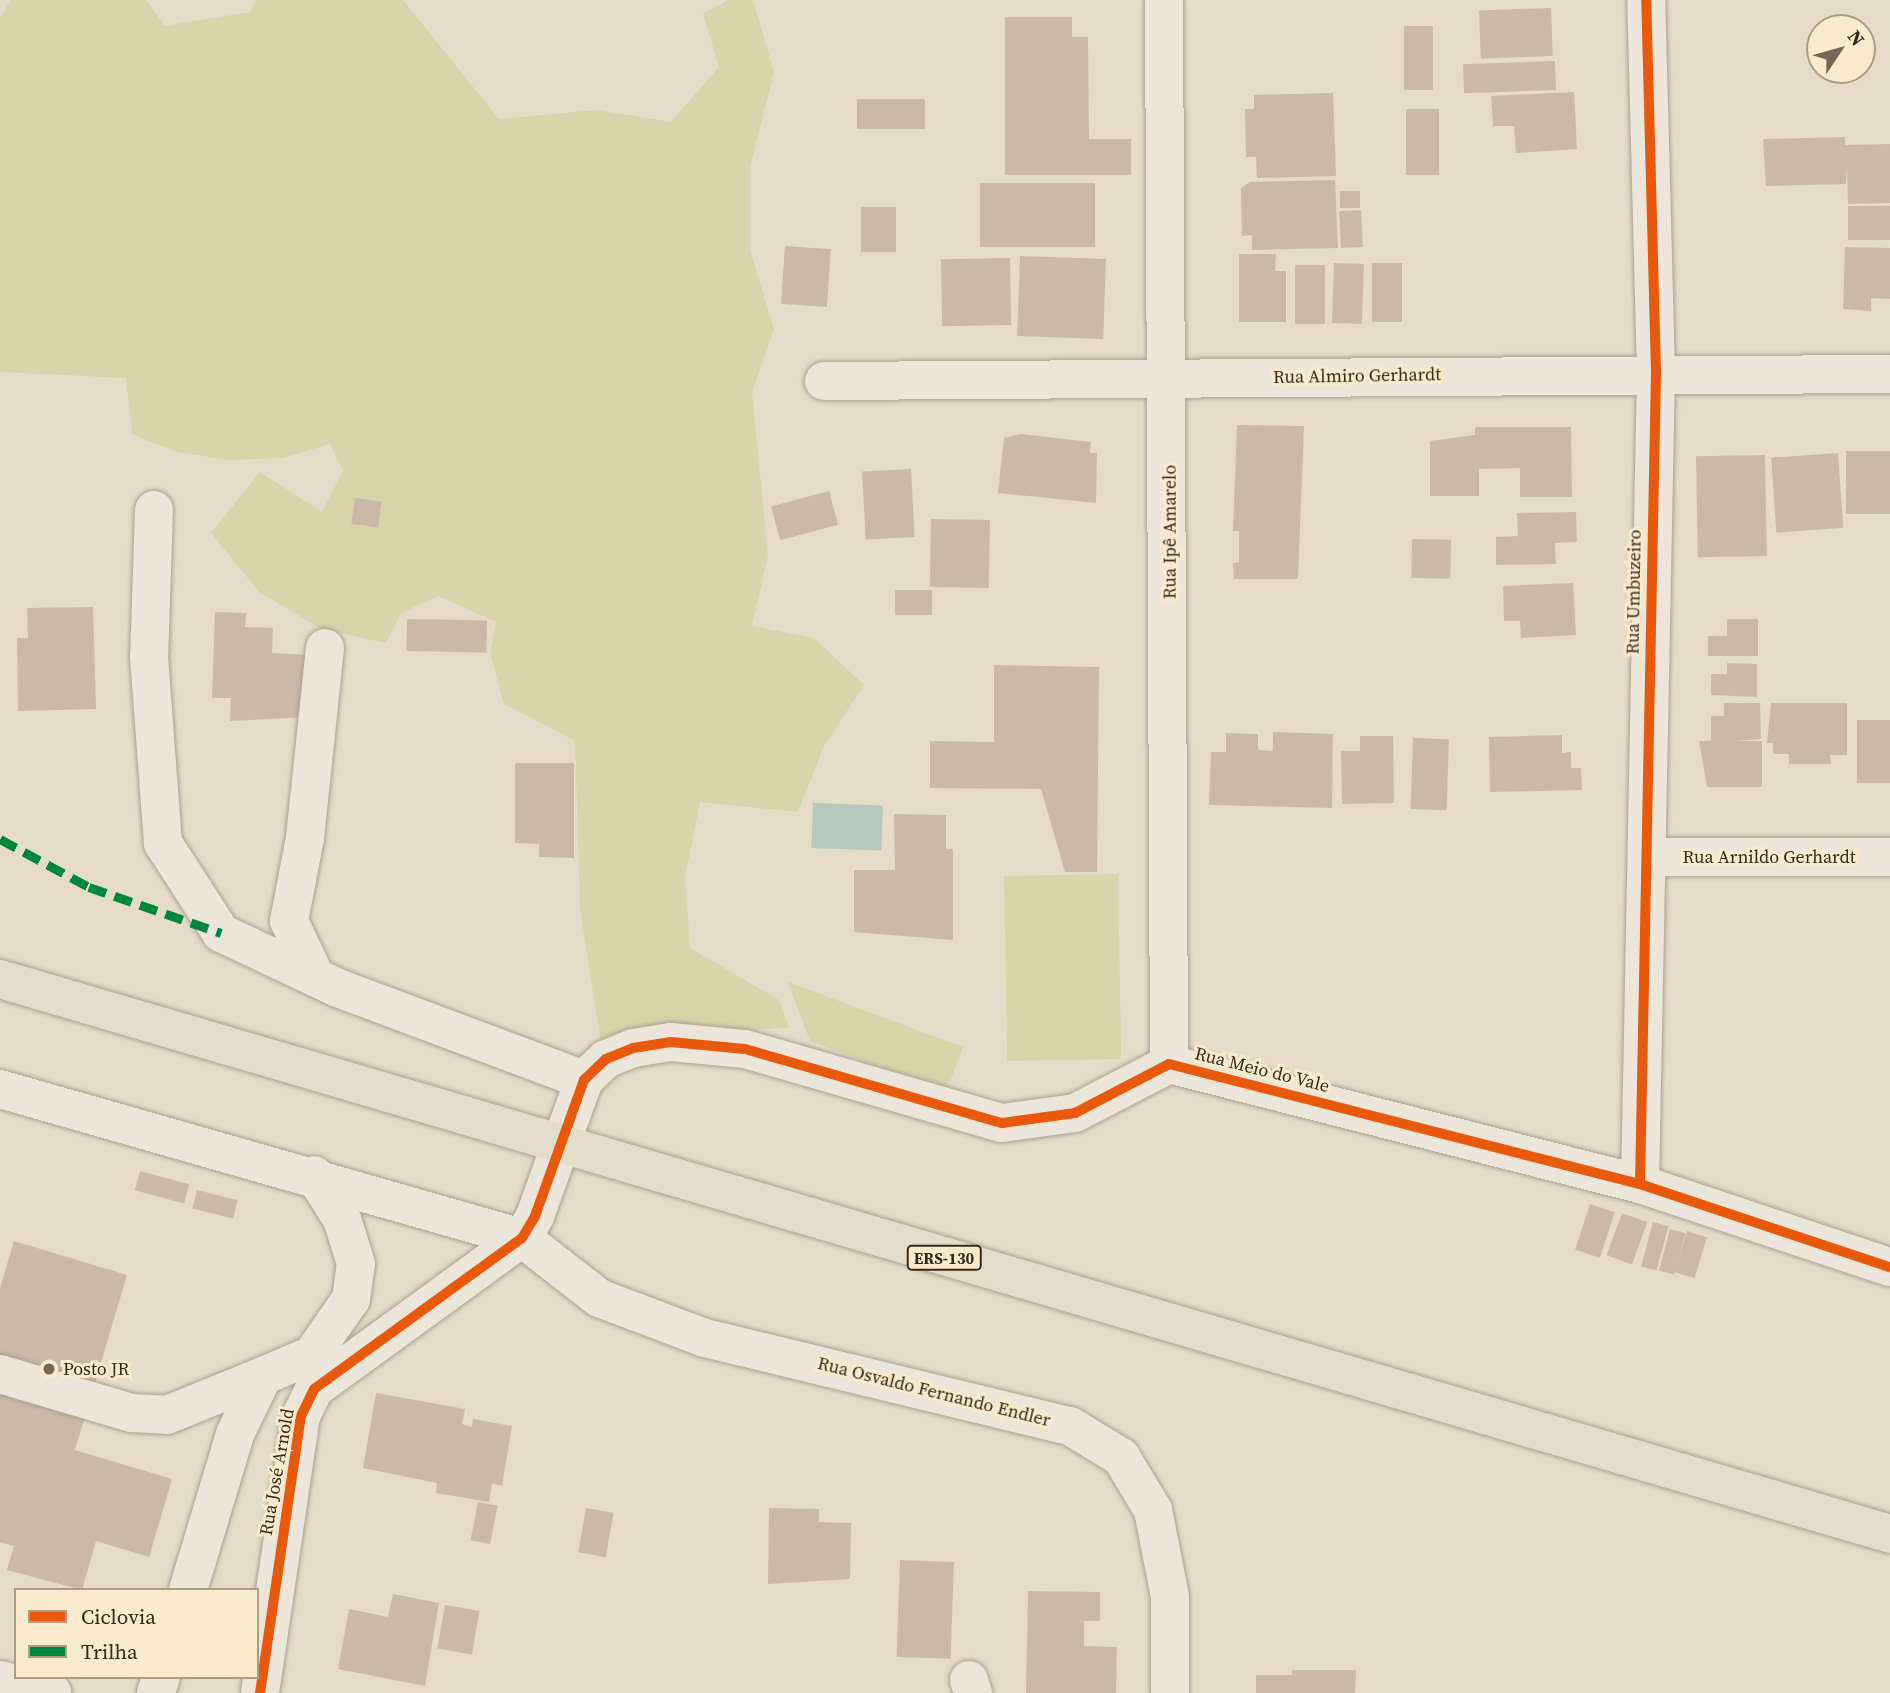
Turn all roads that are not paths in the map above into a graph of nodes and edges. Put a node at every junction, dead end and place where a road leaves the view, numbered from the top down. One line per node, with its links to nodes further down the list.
1 (1164, 0): 5 (street, Rua Ipê Amarelo)
2 (1646, 0): 3 (street, Rua Umbuzeiro)
3 (1656, 373): 4 (street, Rua Almiro Gerhardt); 5 (street, Rua Almiro Gerhardt); 9 (street, Rua Umbuzeiro)
4 (1890, 374)
5 (1170, 378): 6 (street, Rua Almiro Gerhardt); 13 (street, Rua Ipê Amarelo)
6 (824, 381)
7 (154, 510): 11 (street)
8 (325, 648): 11 (street)
9 (1647, 857): 10 (street, Rua Arnildo Gerhardt); 18 (street, Rua Umbuzeiro)
10 (1890, 857)
11 (316, 978): 14 (street)
12 (0, 979): 16 (main road, ERS-130)
13 (1169, 1064): 14 (street, Rua Meio do Vale); 18 (street, Rua Meio do Vale)
14 (584, 1080): 16 (street, Rua Meio do Vale)
15 (0, 1089): 17 (street)
16 (558, 1147): 19 (street, Rua Meio do Vale); 23 (main road, ERS-130)
17 (314, 1175): 19 (street); 22 (street)
18 (1640, 1184): 20 (street, Rua Meio do Vale)
19 (522, 1238): 27 (street, Rua José Arnold); 28 (street, Rua Osvaldo Fernando Endler)
20 (1890, 1267)
21 (0, 1374): 22 (street)
22 (263, 1376): 24 (street)
23 (1890, 1534)
24 (189, 1588)
25 (0, 1680): 26 (street)
26 (52, 1693)
27 (260, 1693)
28 (1170, 1693)

